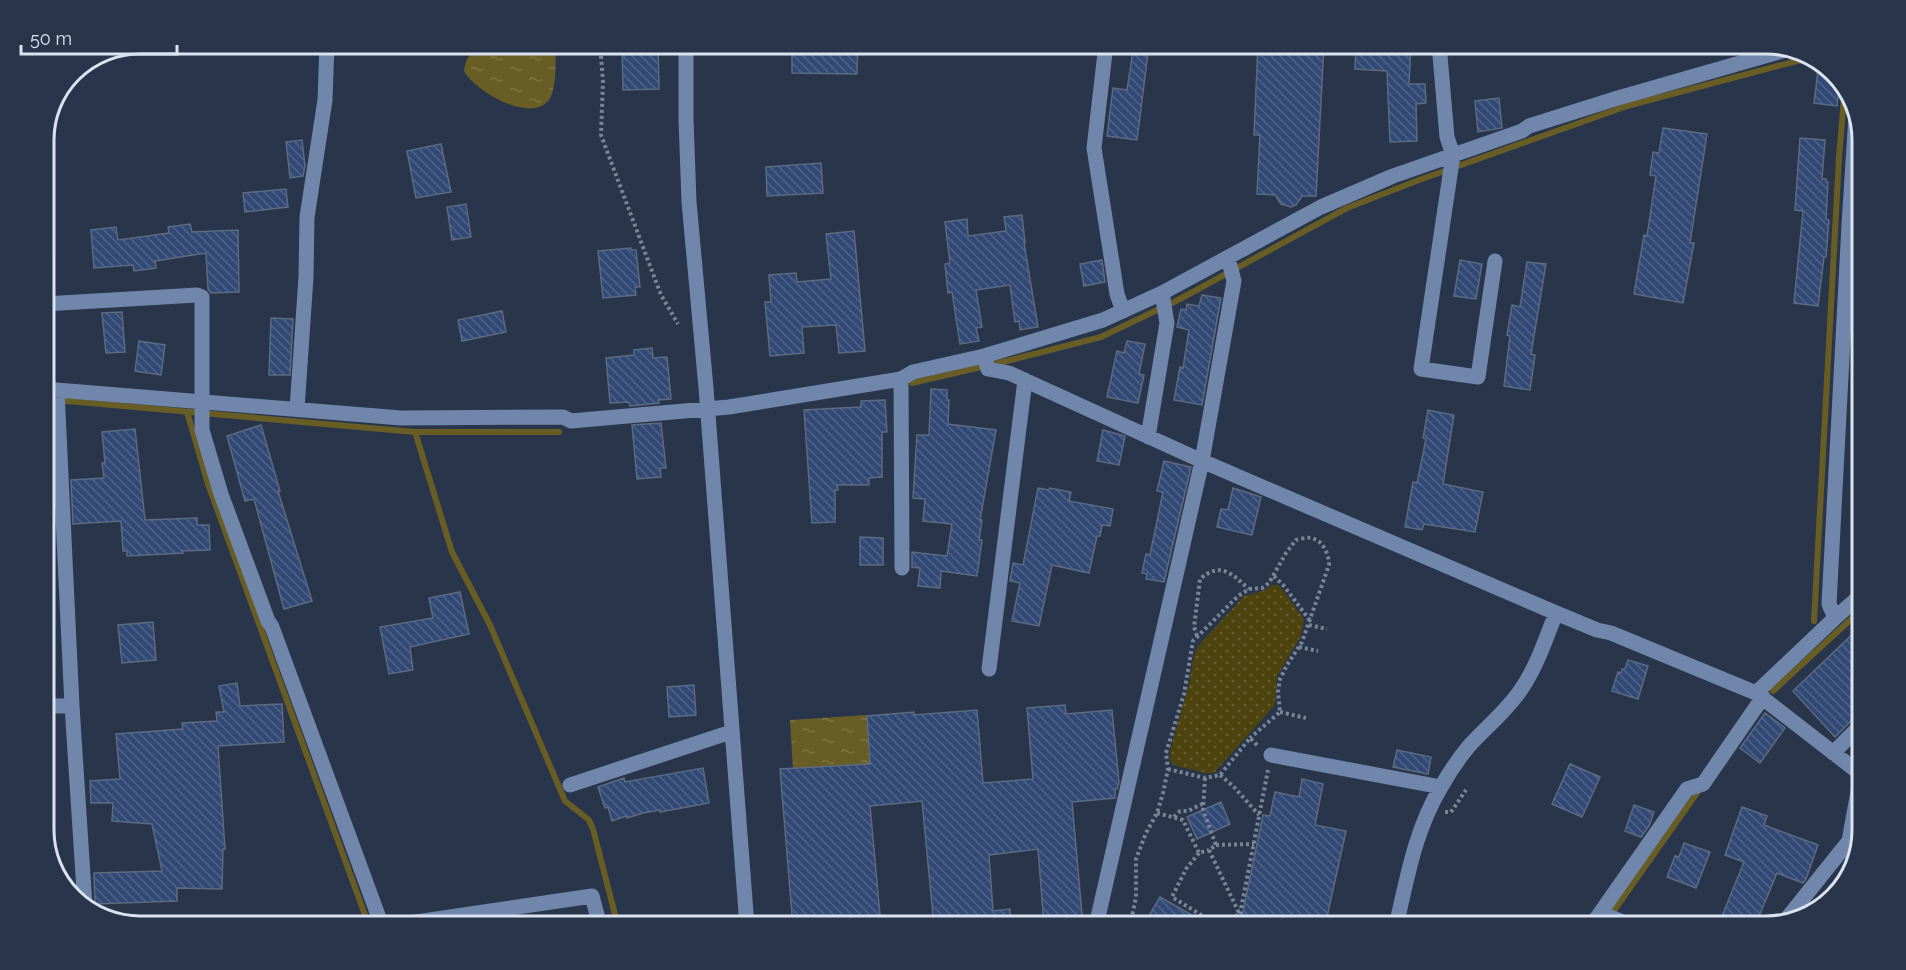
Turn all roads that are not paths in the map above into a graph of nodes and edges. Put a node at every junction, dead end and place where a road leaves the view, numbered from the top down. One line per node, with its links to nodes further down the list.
1 (327, 54): 17 (street)
2 (686, 54): 18 (street)
3 (1105, 54): 12 (street)
4 (1440, 54): 6 (street)
5 (1770, 54): 6 (street)
6 (1452, 156): 7 (street); 8 (street)
7 (1495, 261)
8 (1230, 267): 10 (street); 21 (street)
9 (1852, 282): 25 (street)
10 (1163, 302): 12 (street); 20 (street)
11 (54, 303): 19 (street)
12 (1123, 311): 13 (street)
13 (985, 362): 14 (street); 15 (street)
14 (901, 379): 18 (street); 22 (street)
15 (1025, 380): 20 (street); 26 (street)
16 (54, 396): 19 (street); 29 (street)
17 (297, 409): 18 (street); 19 (street)
18 (708, 409): 30 (street)
19 (202, 410): 43 (street)
20 (1148, 437): 21 (street)
21 (1202, 461): 24 (street); 47 (street)
22 (902, 568)
23 (1852, 603): 25 (street)
24 (1556, 613): 27 (street); 36 (street)
25 (1835, 618): 27 (street)
26 (989, 669)
27 (1760, 695): 32 (street); 42 (street)
28 (54, 706): 29 (street)
29 (72, 706): 40 (street)
30 (731, 732): 35 (street); 46 (street)
31 (1852, 734): 32 (street)
32 (1833, 753): 34 (street)
33 (1271, 755): 36 (street)
34 (1852, 767)
35 (570, 785)
36 (1441, 787): 48 (street)
37 (1852, 826): 38 (street)
38 (1849, 841): 39 (street); 41 (street)
39 (1850, 845)
40 (84, 896)
41 (1793, 911)
42 (1607, 915)
43 (378, 916)
44 (461, 916): 45 (street)
45 (597, 916)
46 (746, 916)
47 (1099, 916)
48 (1399, 916)

